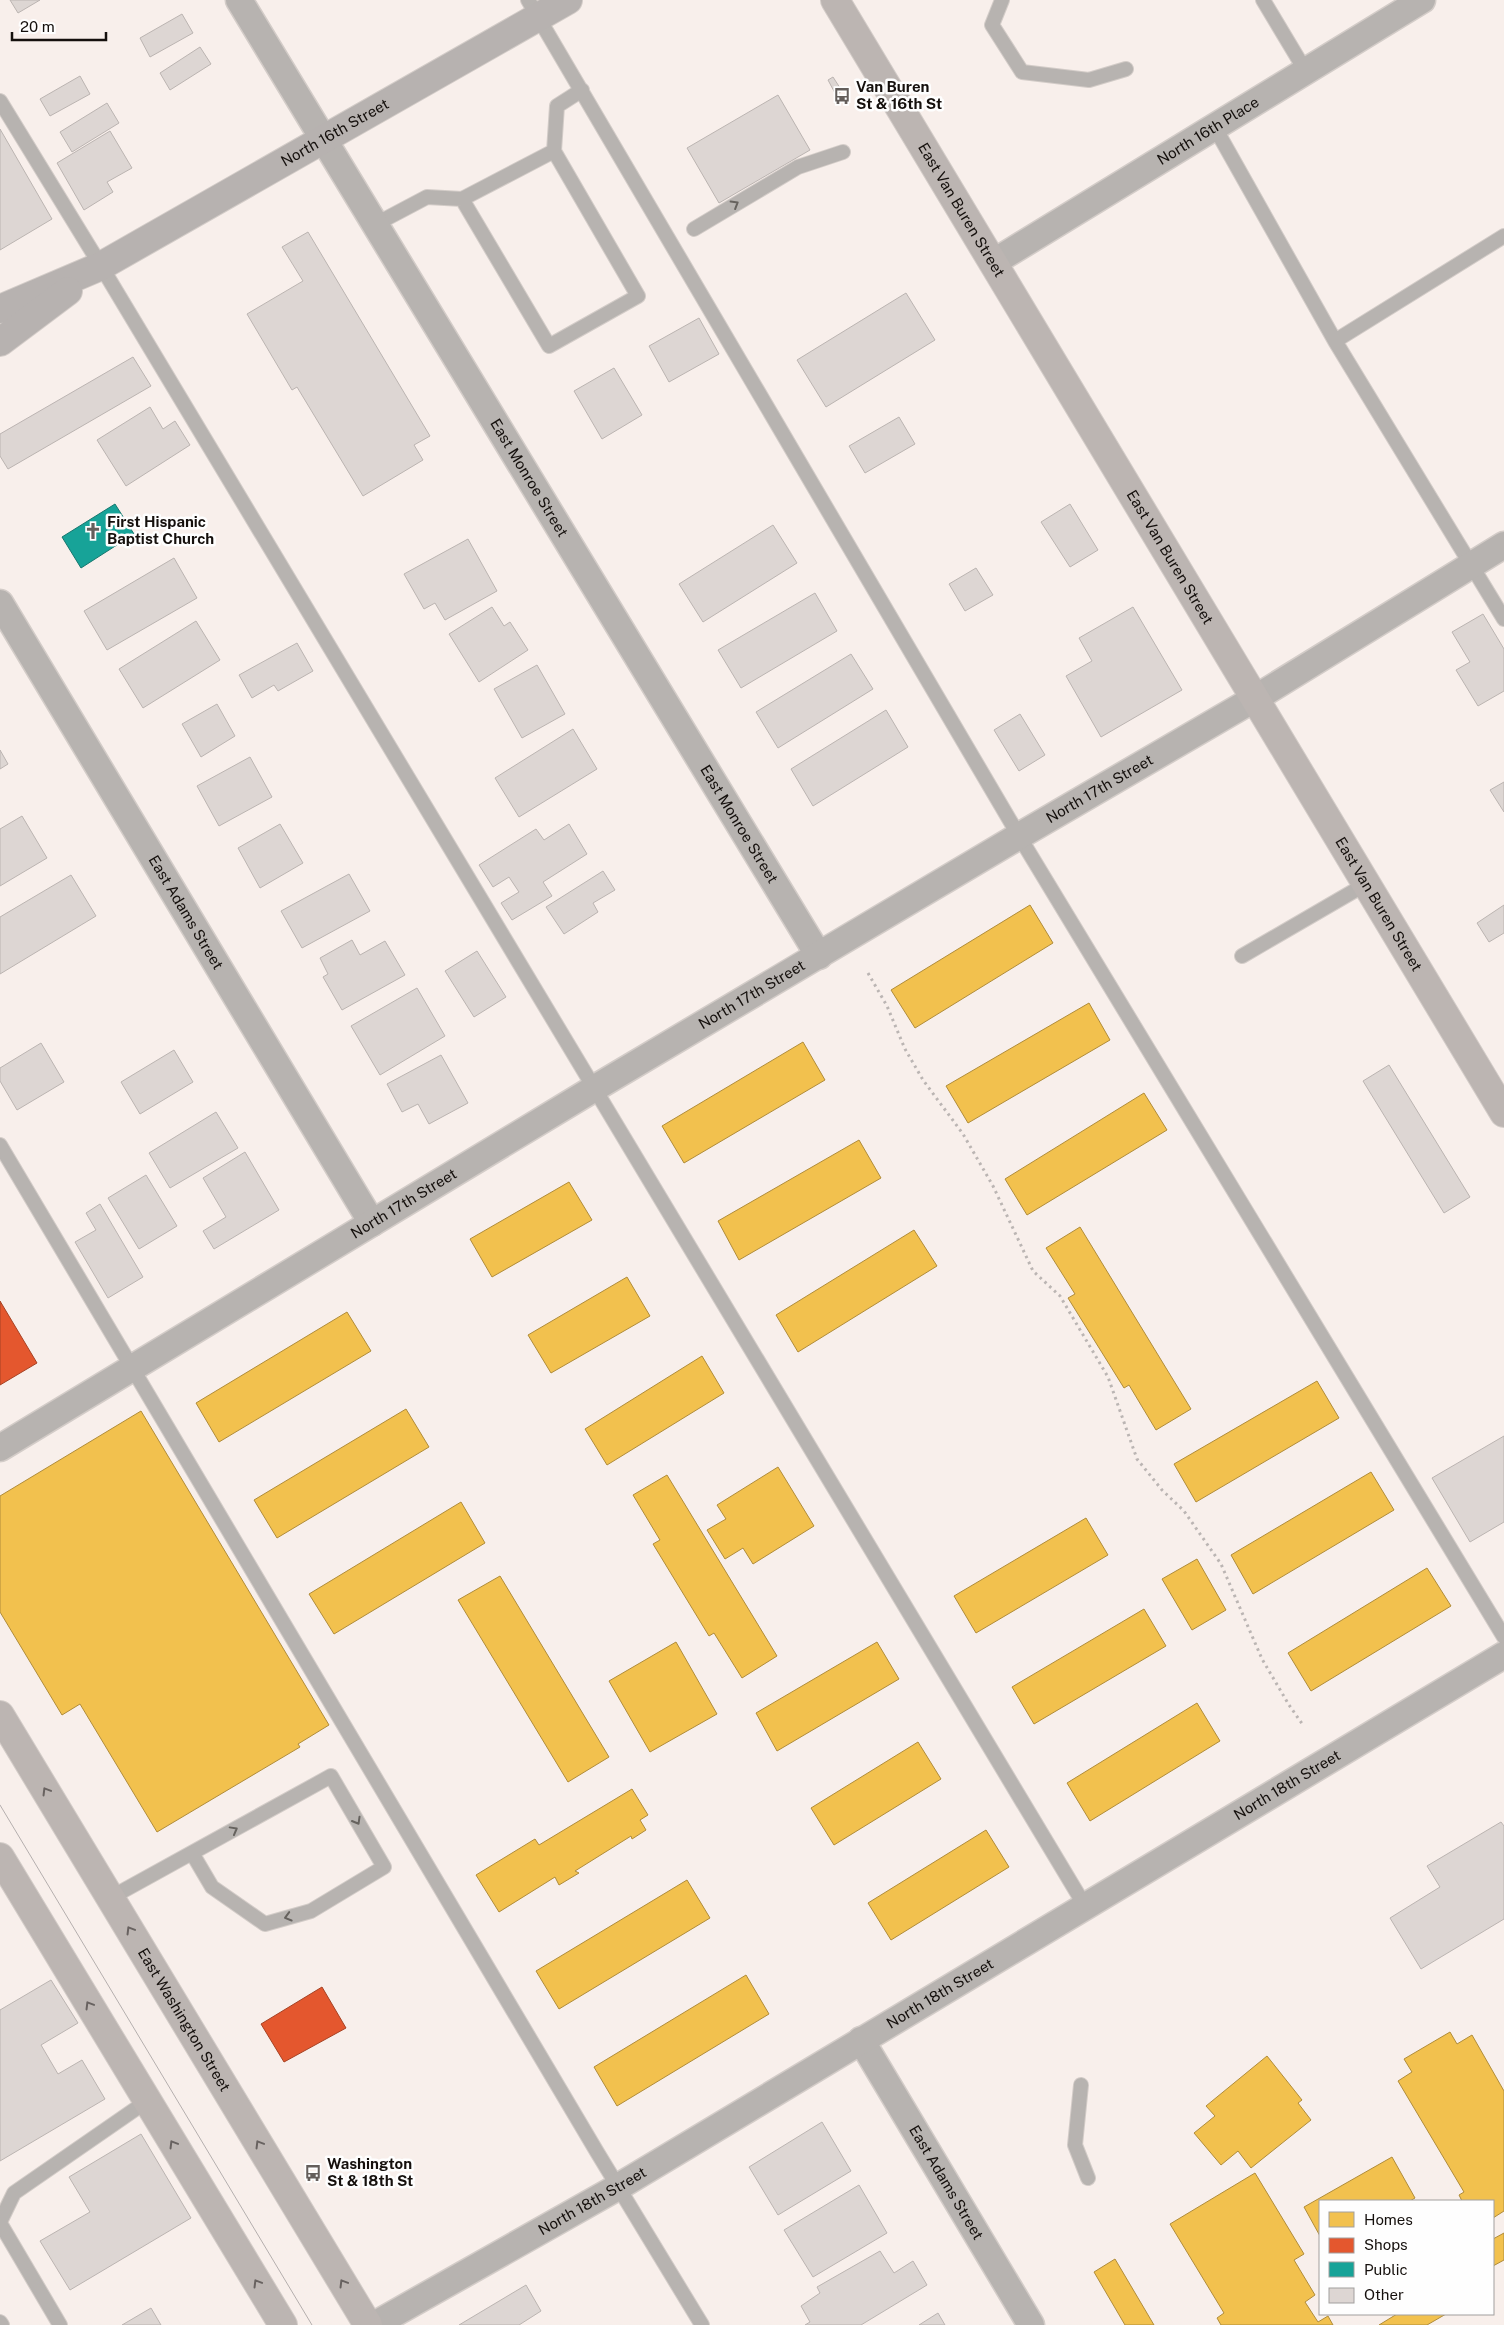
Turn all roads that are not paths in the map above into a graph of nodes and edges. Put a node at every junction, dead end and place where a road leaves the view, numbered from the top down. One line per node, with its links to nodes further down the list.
1 (239, 0): 13 (street, East Monroe Street)
2 (568, 0): 7 (main road, North 16th Street)
3 (835, 0): 20 (main road, East Van Buren Street)
4 (1002, 0): 8 (lane)
5 (1263, 0): 9 (lane)
6 (1422, 0): 9 (street, North 16th Place)
7 (534, 8): 10 (lane); 13 (main road, North 16th Street)
8 (1126, 69)
9 (1305, 70): 12 (street, North 16th Place)
10 (582, 90): 14 (lane); 30 (lane)
11 (0, 101): 21 (lane)
12 (1214, 126): 20 (street, North 16th Place); 23 (lane)
13 (324, 139): 17 (street, East Monroe Street); 21 (main road, North 16th Street)
14 (554, 150): 16 (lane); 16 (lane)
15 (843, 152): 18 (lane, one-way to 15)
16 (462, 199): 17 (lane)
17 (376, 224): 32 (street, East Monroe Street)
18 (694, 229)
19 (1504, 236): 23 (lane)
20 (994, 262): 29 (main road, East Van Buren Street)
21 (101, 266): 22 (main road, North 16th Street); 24 (main road, North 16th Street); 34 (lane)
22 (0, 309)
23 (1335, 341): 26 (lane)
24 (0, 342)
25 (1504, 545): 26 (street, North 17th Street)
26 (1471, 565): 28 (lane); 29 (street, North 17th Street)
27 (0, 603): 37 (street, East Adams Street)
28 (1504, 619)
29 (1254, 699): 30 (street, North 17th Street); 31 (main road, East Van Buren Street)
30 (1019, 836): 32 (street, North 17th Street); 40 (lane)
31 (1366, 884): 33 (lane); 35 (main road, East Van Buren Street)
32 (819, 956): 34 (street, North 17th Street)
33 (1242, 956)
34 (595, 1088): 37 (street, North 17th Street); 46 (lane)
35 (1503, 1109)
36 (0, 1145): 38 (lane)
37 (372, 1223): 38 (street, North 17th Street)
38 (133, 1368): 39 (street, North 17th Street); 51 (lane)
39 (0, 1448)
40 (1504, 1637)
41 (1504, 1656): 46 (street, North 18th Street)
42 (0, 1715): 45 (main road, East Washington Street, one-way to 42)
43 (192, 1853): 43 (lane, one-way to 43); 45 (lane)
44 (0, 1856): 49 (main road, one-way to 44)
45 (110, 1898): 57 (main road, East Washington Street, one-way to 45)
46 (1085, 1906): 47 (street, North 18th Street)
47 (861, 2040): 51 (street, North 18th Street); 60 (street, East Adams Street)
48 (1081, 2085): 50 (lane)
49 (147, 2101): 52 (lane); 56 (main road, one-way to 49)
50 (1088, 2178)
51 (618, 2187): 58 (street, North 18th Street); 59 (lane)
52 (0, 2222): 55 (lane)
53 (0, 2322): 54 (lane)
54 (2, 2325)
55 (60, 2325)
56 (283, 2325)
57 (368, 2325)
58 (374, 2325)
59 (702, 2325)
60 (1031, 2325)

